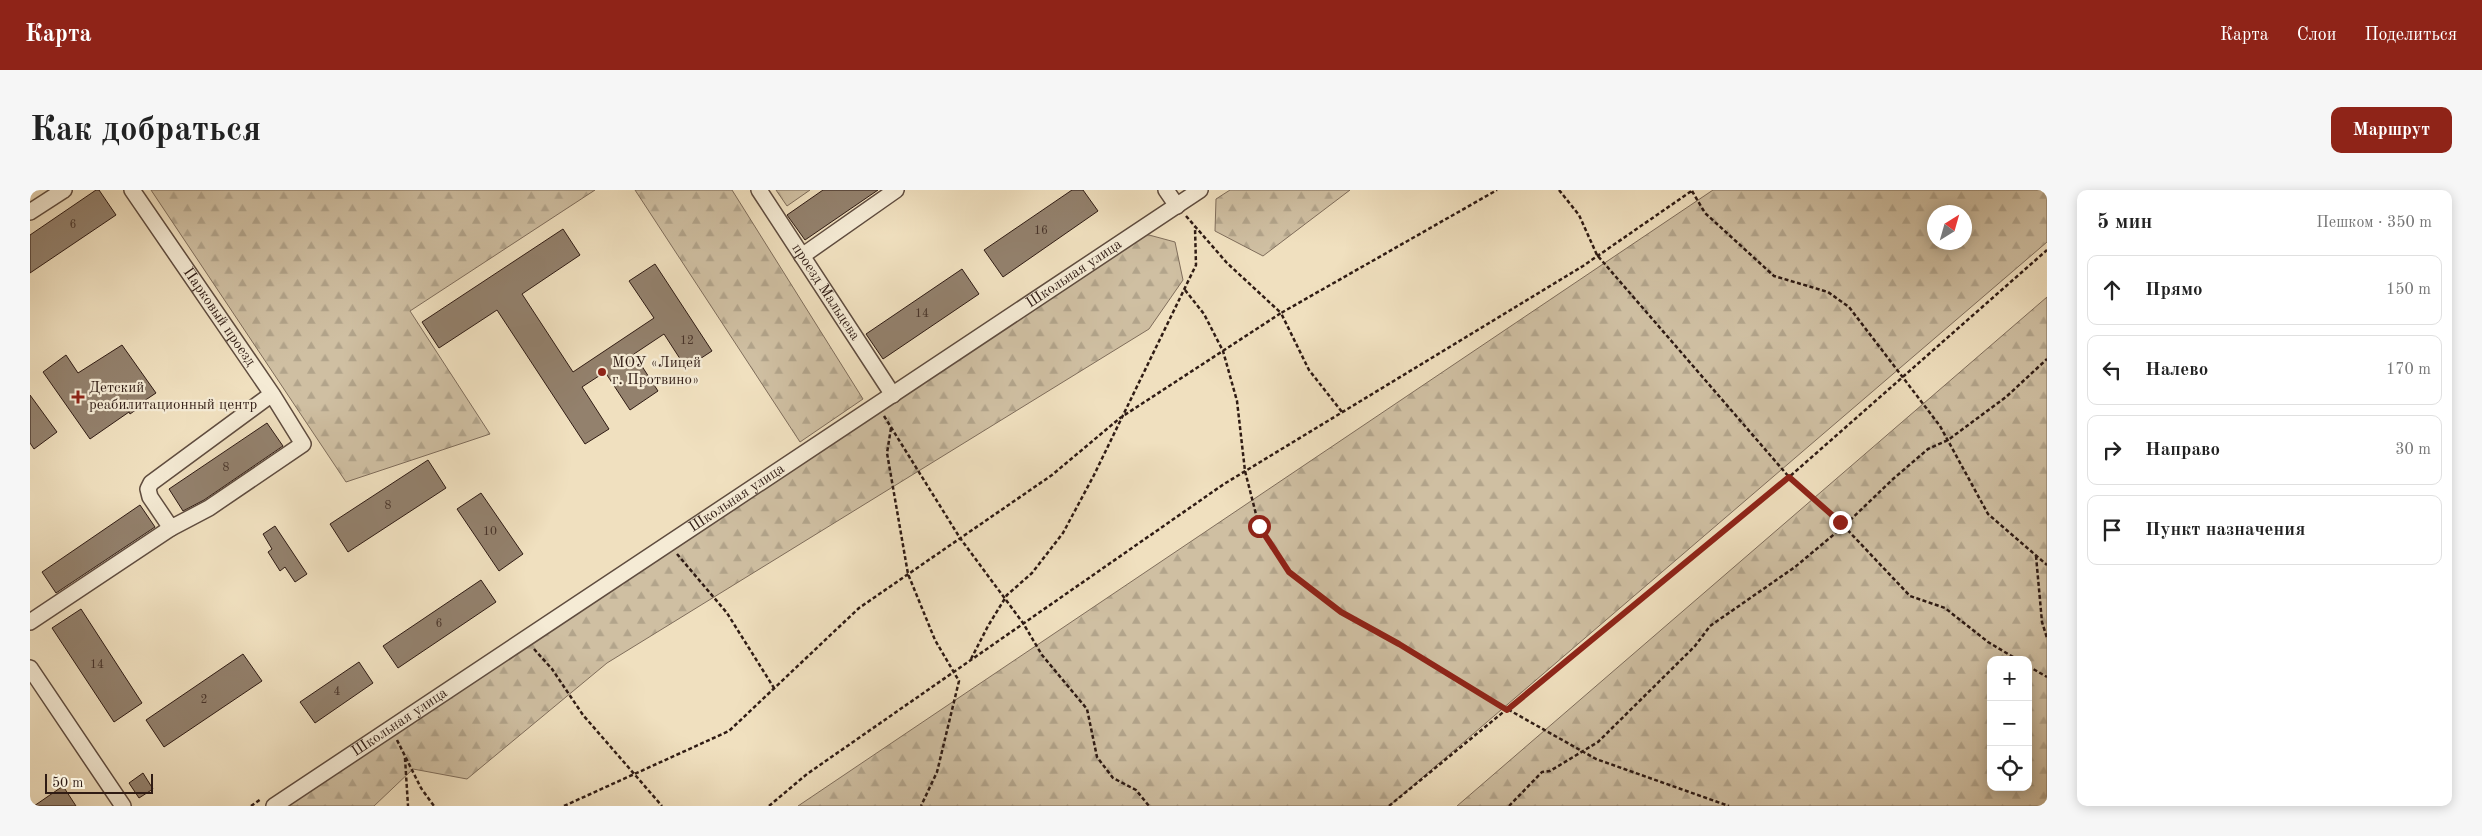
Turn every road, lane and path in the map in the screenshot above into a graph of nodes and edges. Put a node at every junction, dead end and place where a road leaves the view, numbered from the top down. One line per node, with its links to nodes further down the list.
1 (64, 190): 11 (street)
2 (132, 190): 21 (street, Парковый проезд)
3 (759, 190): 15 (street, проезд Мальцева)
4 (896, 190): 15 (street)
5 (1166, 190): 10 (street)
6 (1200, 190): 10 (street, Школьная улица)
7 (1497, 190): 17 (path)
8 (1559, 190): 14 (path)
9 (1692, 190): 14 (path); 20 (path)
10 (1177, 206): 12 (path); 22 (street, Школьная улица)
11 (30, 212)
12 (1195, 227): 16 (path); 17 (path)
13 (2047, 250): 20 (path)
14 (1597, 255): 24 (path); 29 (path)
15 (802, 256): 22 (street, проезд Мальцева)
16 (1186, 290): 18 (path); 25 (path)
17 (1281, 313): 18 (path); 24 (path)
18 (1222, 351): 25 (path); 28 (path)
19 (2047, 359): 27 (path)
20 (1904, 376): 27 (path); 29 (path)
21 (272, 394): 31 (street); 31 (street, Парковый проезд)
22 (893, 395): 23 (street, Школьная улица)
23 (877, 405): 26 (path); 33 (street, Школьная улица)
24 (1342, 412): 28 (path)
25 (1120, 418): 32 (path); 37 (path)
26 (891, 427): 32 (path); 36 (path)
27 (1948, 440): 30 (path); 34 (path)
28 (1245, 471): 39 (path); 49 (path)
29 (1789, 477): 30 (path); 49 (path)
30 (1844, 526): 42 (path); 51 (path)
31 (171, 528): 38 (street)
32 (960, 538): 36 (path); 37 (path)
33 (668, 544): 41 (street, Школьная улица); 48 (path)
34 (2036, 556): 35 (path); 40 (path)
35 (2047, 565)
36 (908, 574): 46 (path); 48 (path)
37 (1005, 599): 39 (path); 43 (path)
38 (30, 622)
39 (1023, 623): 43 (path); 62 (path)
40 (2047, 638)
41 (525, 639): 50 (street, Школьная улица); 53 (path)
42 (2011, 656)
43 (970, 660): 46 (path)
44 (30, 668): 54 (street)
45 (2032, 668): 47 (path)
46 (955, 671): 60 (path); 61 (path)
47 (2047, 677)
48 (774, 688): 53 (path)
49 (1507, 710): 51 (path); 63 (path)
50 (391, 728): 52 (path); 55 (street, Школьная улица)
51 (1581, 751): 64 (path); 65 (path)
52 (405, 757): 56 (path); 57 (path)
53 (634, 773): 58 (path); 59 (path)
54 (123, 806)
55 (274, 806)
56 (408, 806)
57 (434, 806)
58 (564, 806)
59 (662, 806)
60 (769, 806)
61 (921, 806)
62 (1149, 806)
63 (1389, 806)
64 (1509, 806)
65 (1729, 806)

